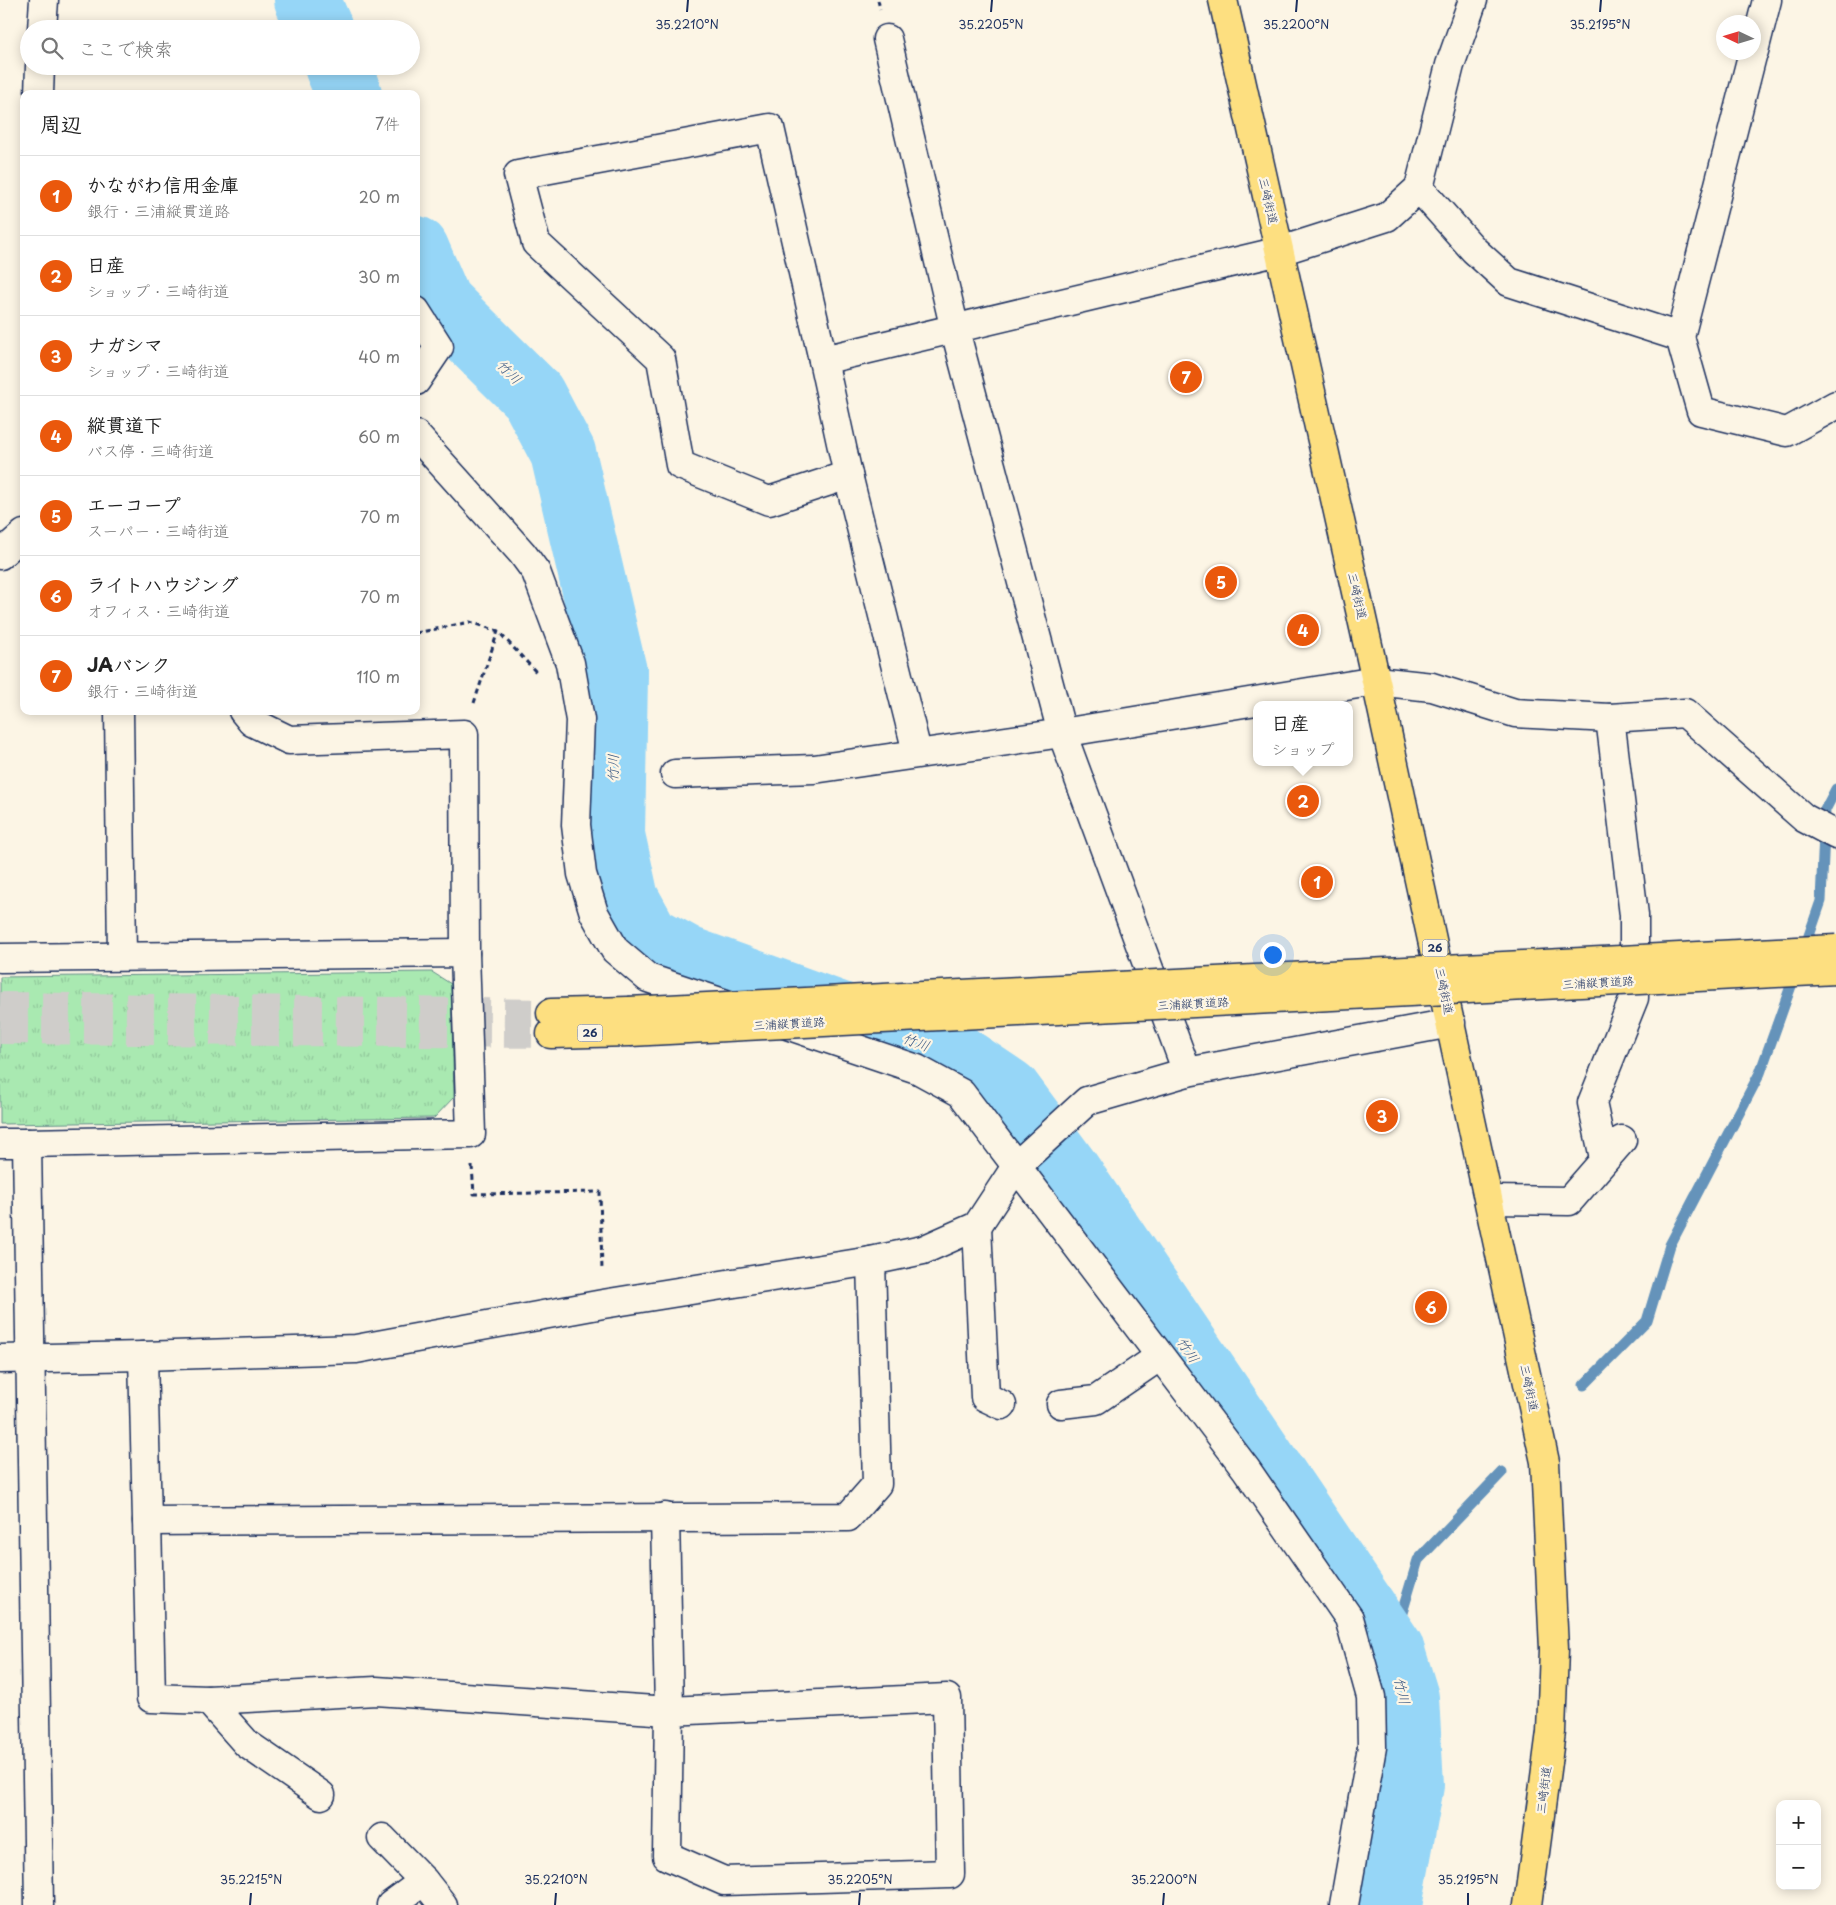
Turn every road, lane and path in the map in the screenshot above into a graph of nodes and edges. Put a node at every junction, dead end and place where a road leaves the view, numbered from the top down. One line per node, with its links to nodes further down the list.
1 (44, 0): 5 (street)
2 (1223, 0): 12 (main road, 三崎街道 / 26)
3 (1473, 0): 11 (street)
4 (1767, 0): 6 (street)
5 (43, 20)
6 (1761, 22)
7 (887, 39): 14 (street)
8 (1751, 60): 15 (street)
9 (40, 75): 10 (street)
10 (39, 90)
11 (1418, 188): 12 (street); 15 (street)
12 (1280, 251): 14 (street); 26 (main road, 三崎街道 / 26)
13 (420, 318): 17 (street)
14 (955, 330): 16 (street); 32 (street)
15 (1680, 337): 18 (street)
16 (824, 360): 20 (street); 20 (street)
17 (420, 375)
18 (1836, 404)
19 (420, 439): 49 (street)
20 (848, 475): 34 (street)
21 (20, 538): 22 (street)
22 (0, 555)
23 (420, 631): 24 (path)
24 (498, 631): 25 (path); 33 (path)
25 (542, 679)
26 (1376, 681): 28 (street); 31 (street); 44 (main road, 三崎街道 / 26)
27 (1253, 701): 32 (street)
28 (1255, 701)
29 (119, 715): 39 (street)
30 (246, 715): 33 (street)
31 (1610, 718): 36 (street); 50 (street)
32 (1062, 733): 34 (street); 45 (street)
33 (464, 734): 38 (street)
34 (916, 752): 35 (street)
35 (675, 774)
36 (1836, 834)
37 (1836, 950): 42 (main road, 三浦縦貫道路 / 26, bridge)
38 (466, 954): 39 (street); 46 (street)
39 (122, 956): 40 (street)
40 (0, 958)
41 (1836, 970): 42 (main road, 三浦縦貫道路 / 26, bridge)
42 (629, 1021): 43 (main road, 三浦縦貫道路 / 26)
43 (551, 1023)
44 (1451, 1023): 45 (street); 50 (main road, 三崎街道 / 26)
45 (1188, 1072): 49 (street)
46 (470, 1134): 48 (street); 53 (path)
47 (0, 1143): 48 (street)
48 (28, 1143): 57 (street)
49 (1017, 1165): 51 (street); 55 (street)
50 (1489, 1200): 71 (main road, 三崎街道 / 26)
51 (977, 1226): 52 (street); 58 (street)
52 (871, 1261): 53 (street); 60 (street)
53 (603, 1304): 54 (street)
54 (143, 1356): 57 (street); 61 (street)
55 (1159, 1357): 59 (street); 70 (street)
56 (0, 1358): 57 (street)
57 (29, 1358): 67 (street)
58 (1002, 1404)
59 (1062, 1404)
60 (665, 1517): 61 (street); 63 (street)
61 (147, 1520): 62 (street)
62 (208, 1700): 63 (street); 64 (street)
63 (669, 1711): 63 (street)
64 (321, 1795)
65 (382, 1838): 66 (street)
66 (424, 1882): 68 (street); 69 (street)
67 (39, 1905)
68 (391, 1905)
69 (443, 1905)
70 (1344, 1905)
71 (1528, 1905)

